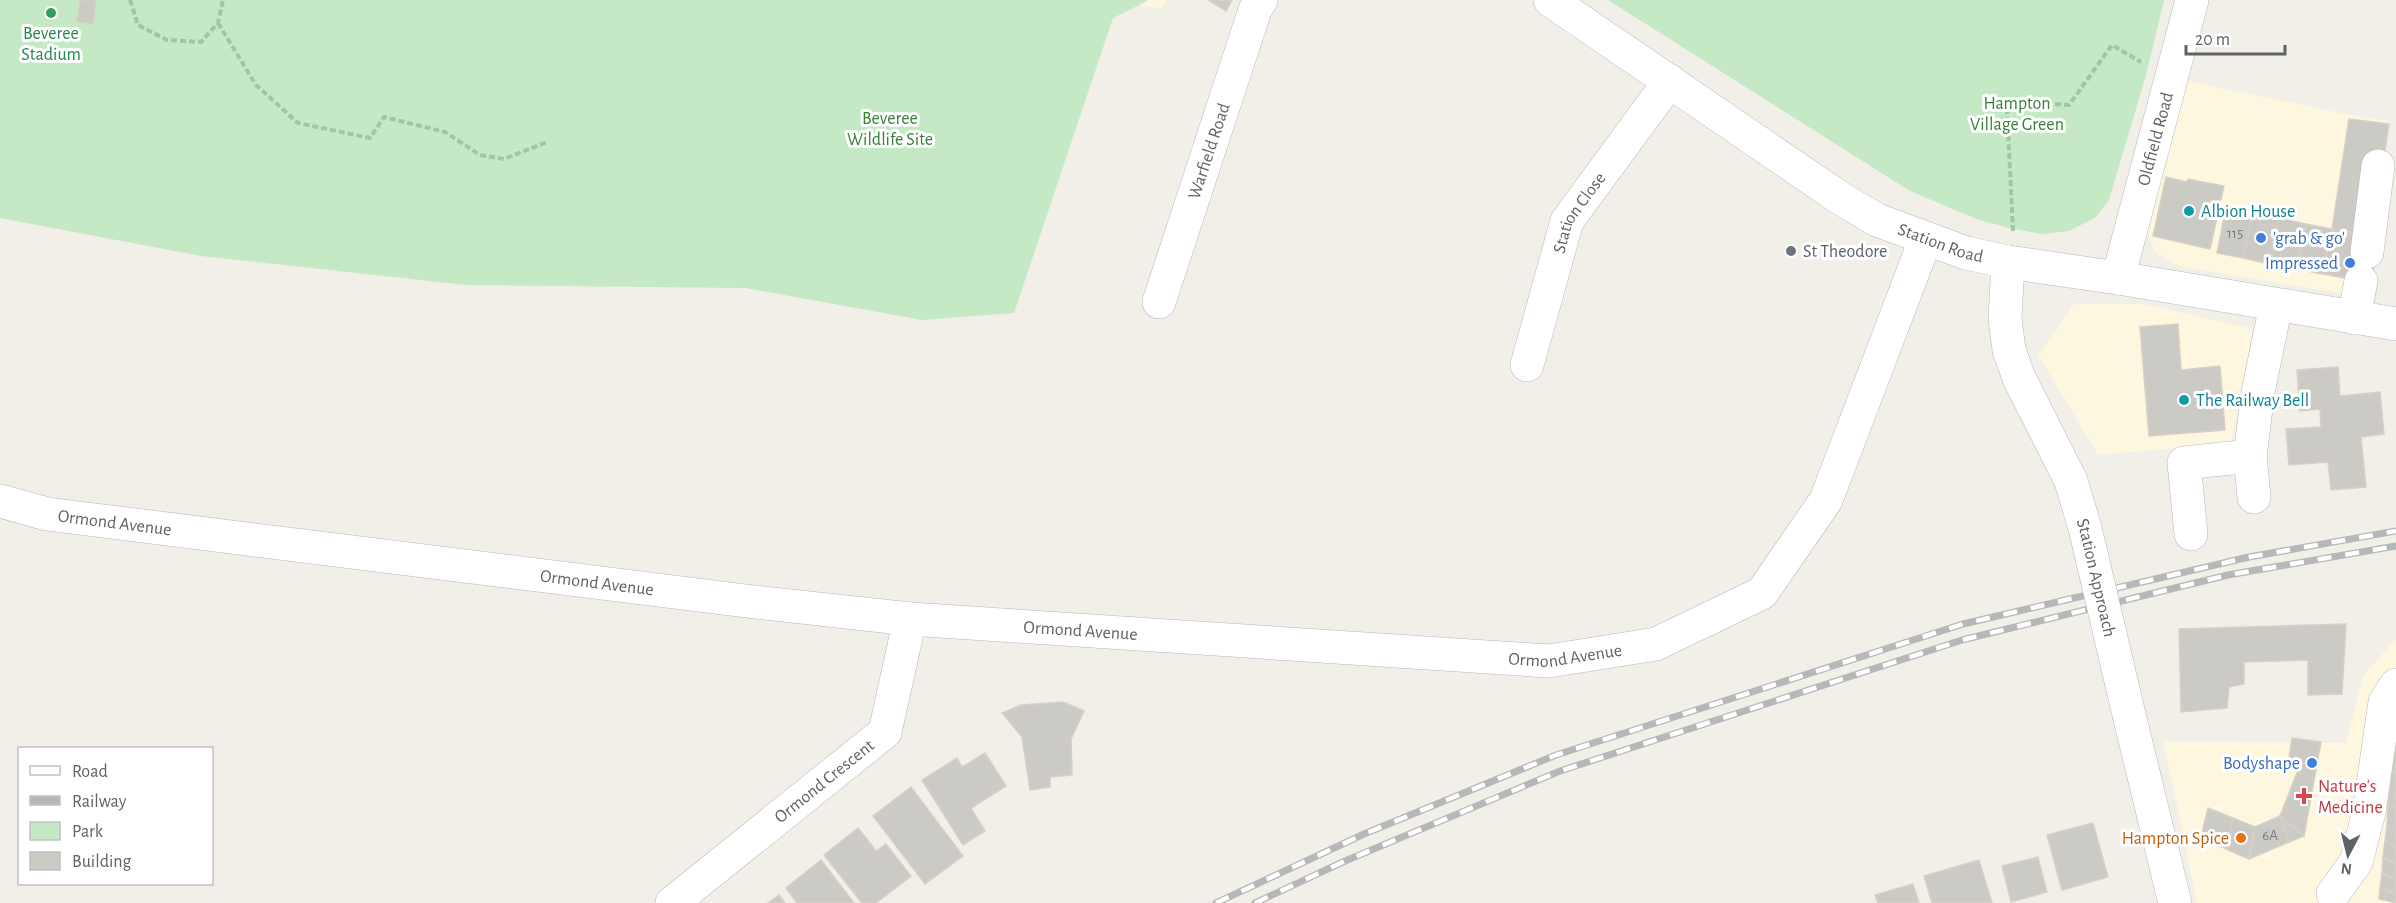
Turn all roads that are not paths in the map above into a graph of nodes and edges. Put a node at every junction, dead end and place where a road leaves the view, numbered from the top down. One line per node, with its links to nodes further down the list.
1 (1261, 0): 9 (street, Warfield Road)
2 (1550, 0): 4 (street, Station Road)
3 (2192, 0): 8 (street, Oldfield Road)
4 (1670, 81): 6 (street, Station Road); 13 (street, Station Close)
5 (2378, 166): 11 (street)
6 (1926, 238): 7 (street, Station Road); 18 (street, Ormond Avenue)
7 (2008, 262): 8 (street, Station Road); 22 (street, Station Approach, bridge)
8 (2118, 278): 10 (street, Station Road)
9 (1159, 302)
10 (2276, 305): 11 (street, Station Road); 14 (street)
11 (2354, 318): 12 (street, Station Road)
12 (2396, 324)
13 (1527, 365)
14 (2250, 456): 15 (street); 17 (street)
15 (2254, 497)
16 (0, 501): 18 (street, Ormond Avenue)
17 (2191, 534)
18 (910, 619): 21 (street, Ormond Crescent)
19 (2396, 685): 20 (street)
20 (2327, 900)
21 (672, 903)
22 (2175, 903)

